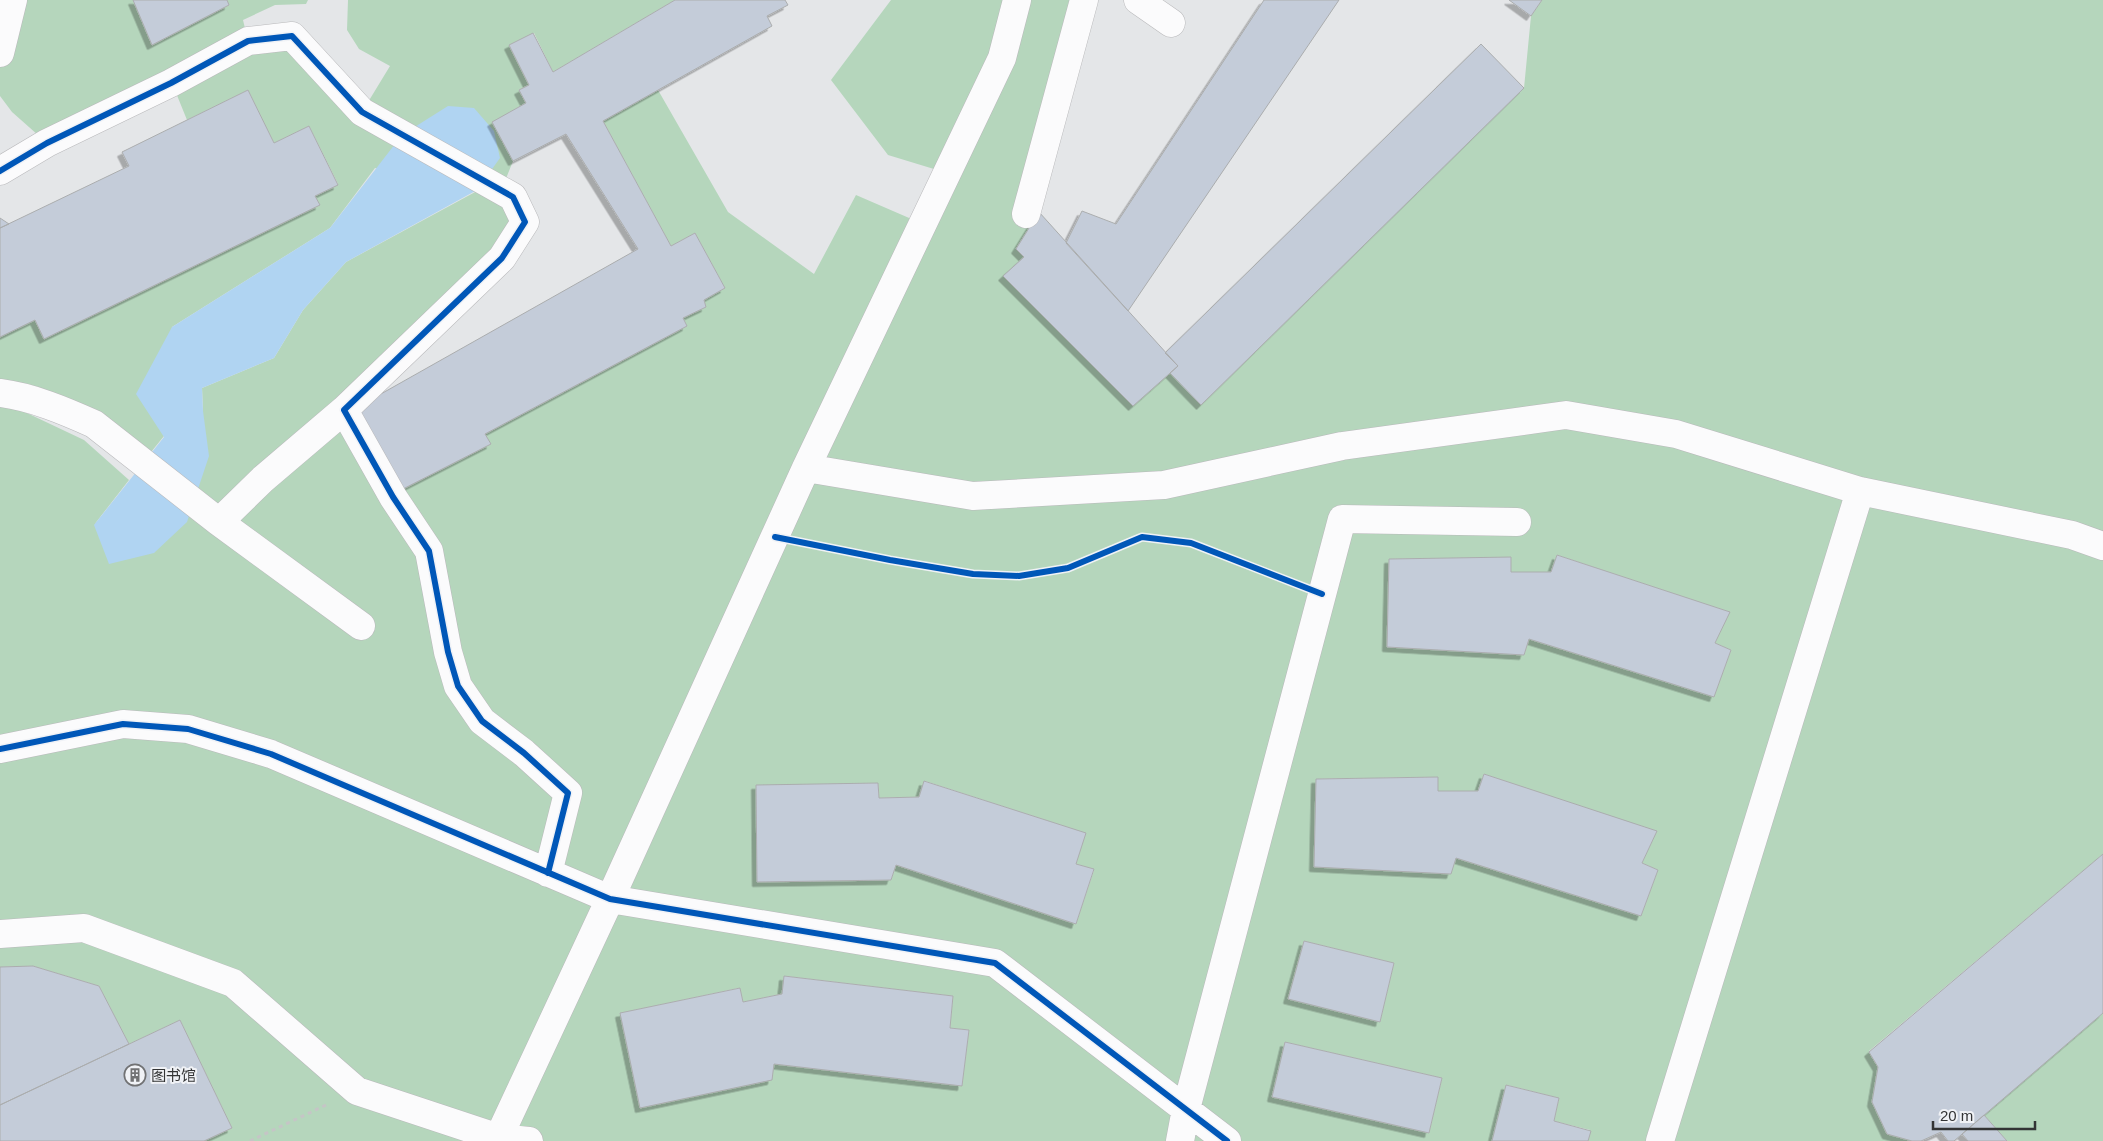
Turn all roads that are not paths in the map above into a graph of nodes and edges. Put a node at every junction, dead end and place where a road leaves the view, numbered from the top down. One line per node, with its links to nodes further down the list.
1 (13, 0): 6 (street)
2 (1017, 0): 11 (street)
3 (1084, 0): 8 (street)
4 (1138, 0): 5 (street)
5 (1171, 23)
6 (0, 53)
7 (0, 171): 10 (street)
8 (1026, 214)
9 (0, 393): 13 (street)
10 (344, 410): 13 (street); 18 (street)
11 (806, 468): 12 (street); 19 (street)
12 (1860, 491): 15 (street); 26 (street)
13 (219, 522): 16 (street)
14 (1517, 522): 21 (street)
15 (2103, 546)
16 (361, 626)
17 (0, 749): 18 (street)
18 (548, 873): 19 (street)
19 (610, 899): 21 (street); 22 (street)
20 (0, 934): 22 (street)
21 (1186, 1109): 24 (street); 25 (street)
22 (498, 1139): 23 (street)
23 (529, 1141)
24 (1180, 1141)
25 (1226, 1141)
26 (1660, 1141)

